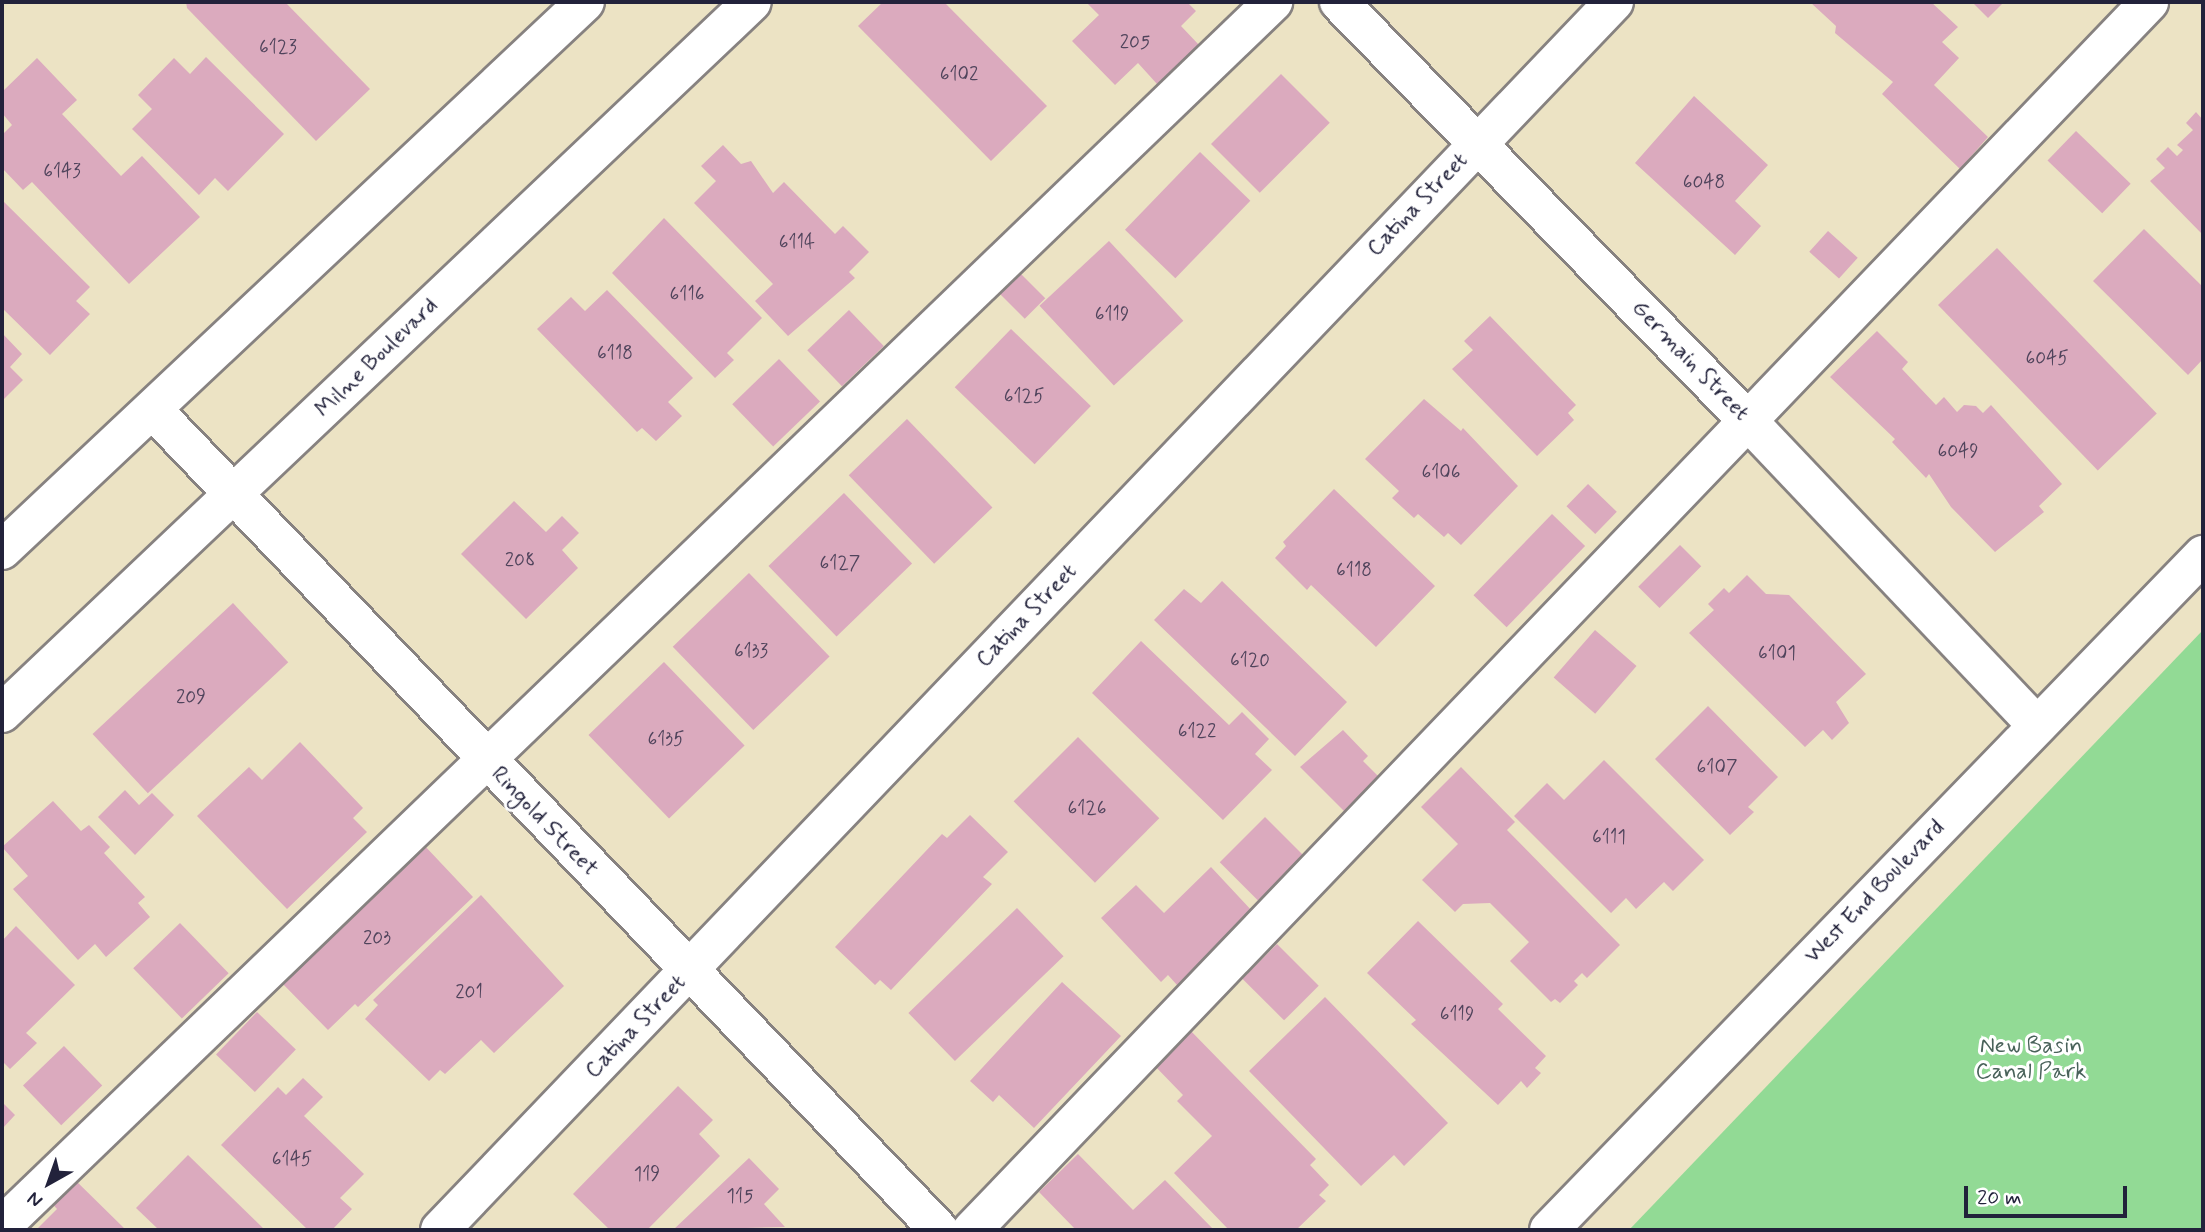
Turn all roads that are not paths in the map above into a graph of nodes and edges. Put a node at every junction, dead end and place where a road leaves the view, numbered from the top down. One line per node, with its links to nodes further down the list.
1 (585, 2): 8 (street)
2 (752, 2): 10 (street, Milne Boulevard)
3 (1273, 2): 15 (street)
4 (1339, 2): 7 (street, Germain Street)
5 (1614, 2): 7 (street, Catina Street)
6 (2149, 2): 9 (street)
7 (1478, 142): 9 (street, Germain Street); 16 (street, Catina Street)
8 (153, 410): 10 (street, Ringold Street); 11 (street)
9 (1748, 421): 14 (street, Germain Street); 20 (street)
10 (234, 495): 13 (street, Milne Boulevard); 15 (street, Ringold Street)
11 (2, 550)
12 (2203, 555): 14 (street, West End Boulevard)
13 (2, 713)
14 (2036, 725): 21 (street, West End Boulevard)
15 (485, 761): 16 (street, Ringold Street); 17 (street)
16 (689, 971): 18 (street, Catina Street); 19 (street, Ringold Street)
17 (2, 1226)
18 (440, 1230)
19 (939, 1230)
20 (972, 1230)
21 (1549, 1230)

